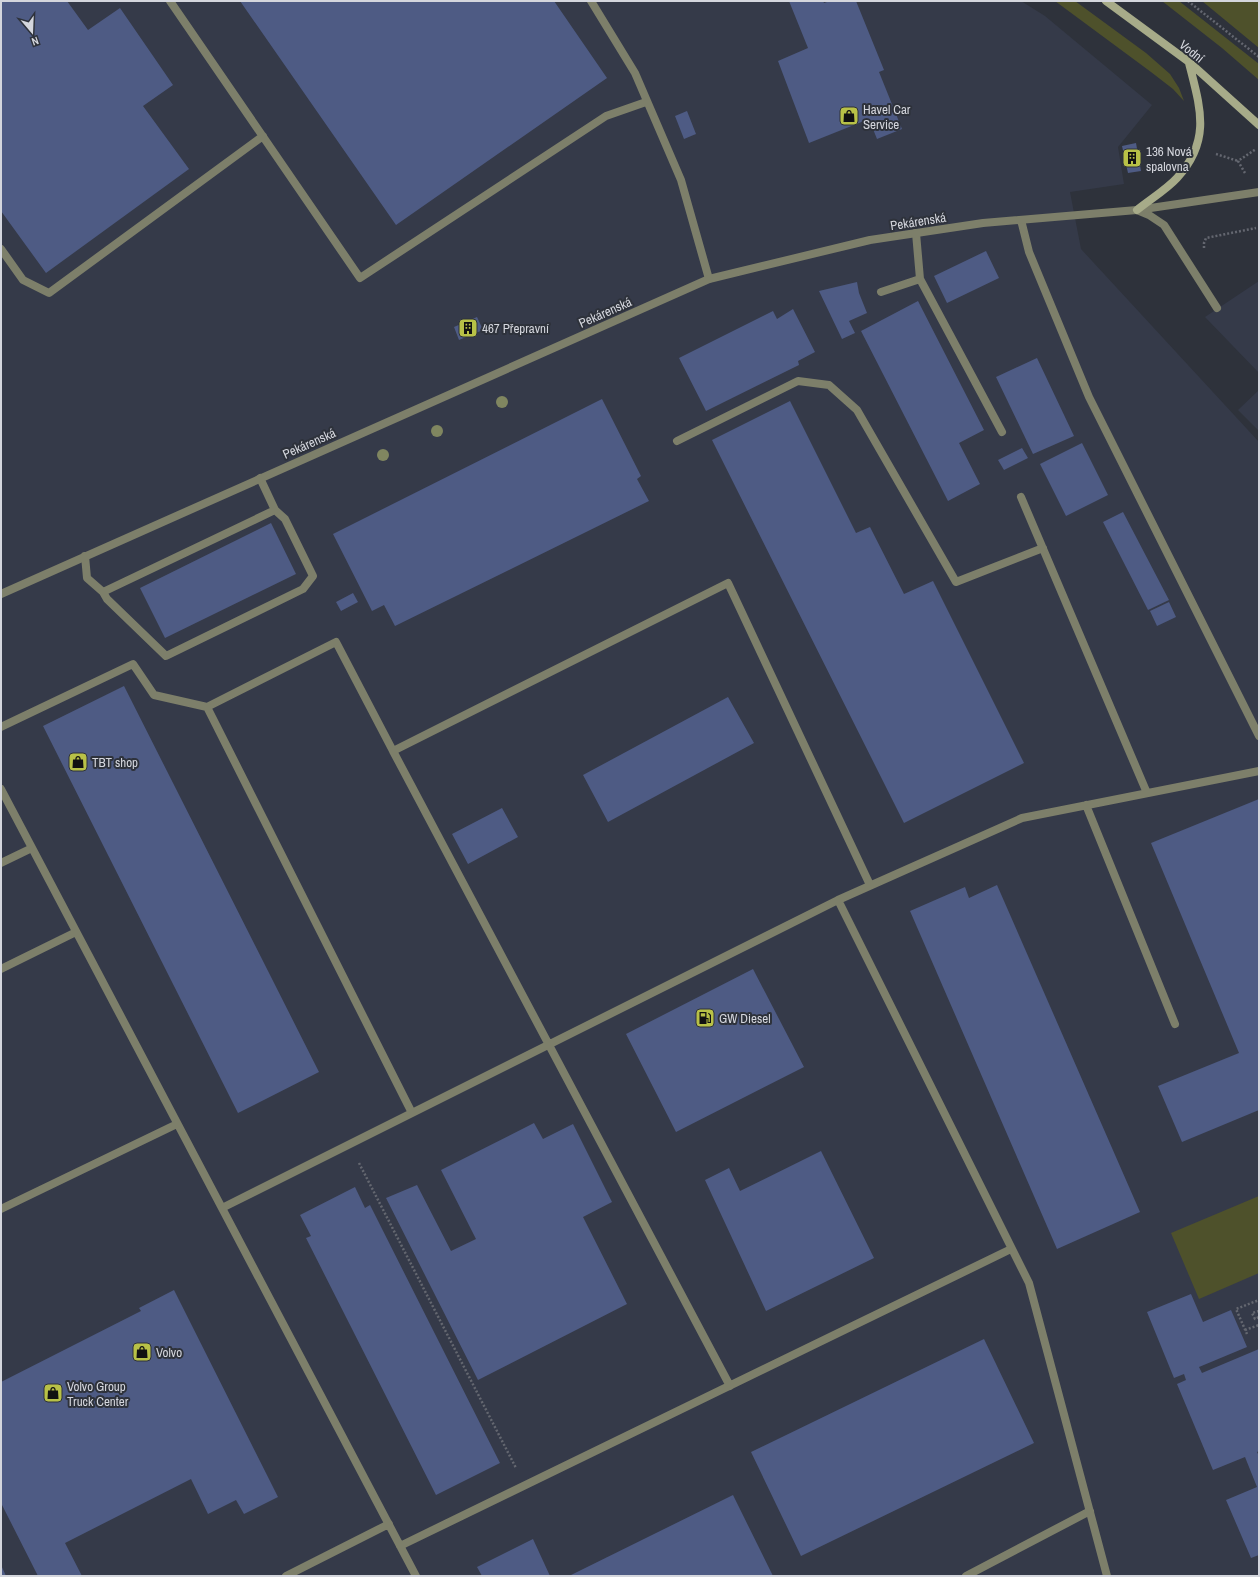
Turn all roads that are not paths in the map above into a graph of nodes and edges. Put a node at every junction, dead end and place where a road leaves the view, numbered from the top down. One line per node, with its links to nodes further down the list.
1 (170, 1): 7 (street)
2 (591, 1): 5 (street)
3 (1106, 1): 4 (main road, Vodní)
4 (1189, 62): 6 (main road, Vodní); 9 (main road)
5 (646, 102): 7 (street); 13 (street)
6 (1259, 125)
7 (263, 136): 12 (street)
8 (1259, 192): 9 (street, Pekárenská)
9 (1137, 210): 10 (street, Pekárenská); 16 (street)
10 (1021, 220): 11 (street, Pekárenská); 28 (street)
11 (916, 233): 13 (street, Pekárenská); 14 (street)
12 (1, 249)
13 (709, 279): 19 (street, Pekárenská)
14 (920, 279): 15 (street); 17 (street)
15 (881, 292)
16 (1217, 308)
17 (1002, 432)
18 (677, 441): 22 (street)
19 (260, 478): 21 (street); 23 (street, Pekárenská)
20 (1021, 497): 22 (street)
21 (275, 510): 24 (street); 24 (street)
22 (1043, 548): 32 (street)
23 (85, 556): 24 (street); 25 (street, Pekárenská)
24 (103, 592)
25 (1, 594)
26 (207, 706): 27 (street); 29 (street); 42 (street)
27 (1, 727)
28 (1259, 736)
29 (393, 751): 36 (street); 41 (street)
30 (1259, 771): 32 (street)
31 (1, 789): 34 (street)
32 (1147, 793): 33 (street)
33 (1086, 805): 36 (street); 40 (street)
34 (32, 848): 35 (street); 38 (street)
35 (1, 863)
36 (870, 886): 37 (street)
37 (838, 900): 41 (street); 46 (street)
38 (76, 932): 39 (street); 43 (street)
39 (1, 969)
40 (1175, 1024)
41 (549, 1046): 42 (street); 47 (street)
42 (412, 1113): 44 (street)
43 (177, 1124): 44 (street); 45 (street)
44 (222, 1208): 49 (street)
45 (1, 1209)
46 (1012, 1249): 47 (street); 48 (street)
47 (730, 1386): 50 (street)
48 (1090, 1511): 53 (street); 54 (street)
49 (389, 1524): 50 (street); 51 (street)
50 (400, 1546): 52 (street)
51 (286, 1576)
52 (416, 1576)
53 (966, 1576)
54 (1107, 1576)

